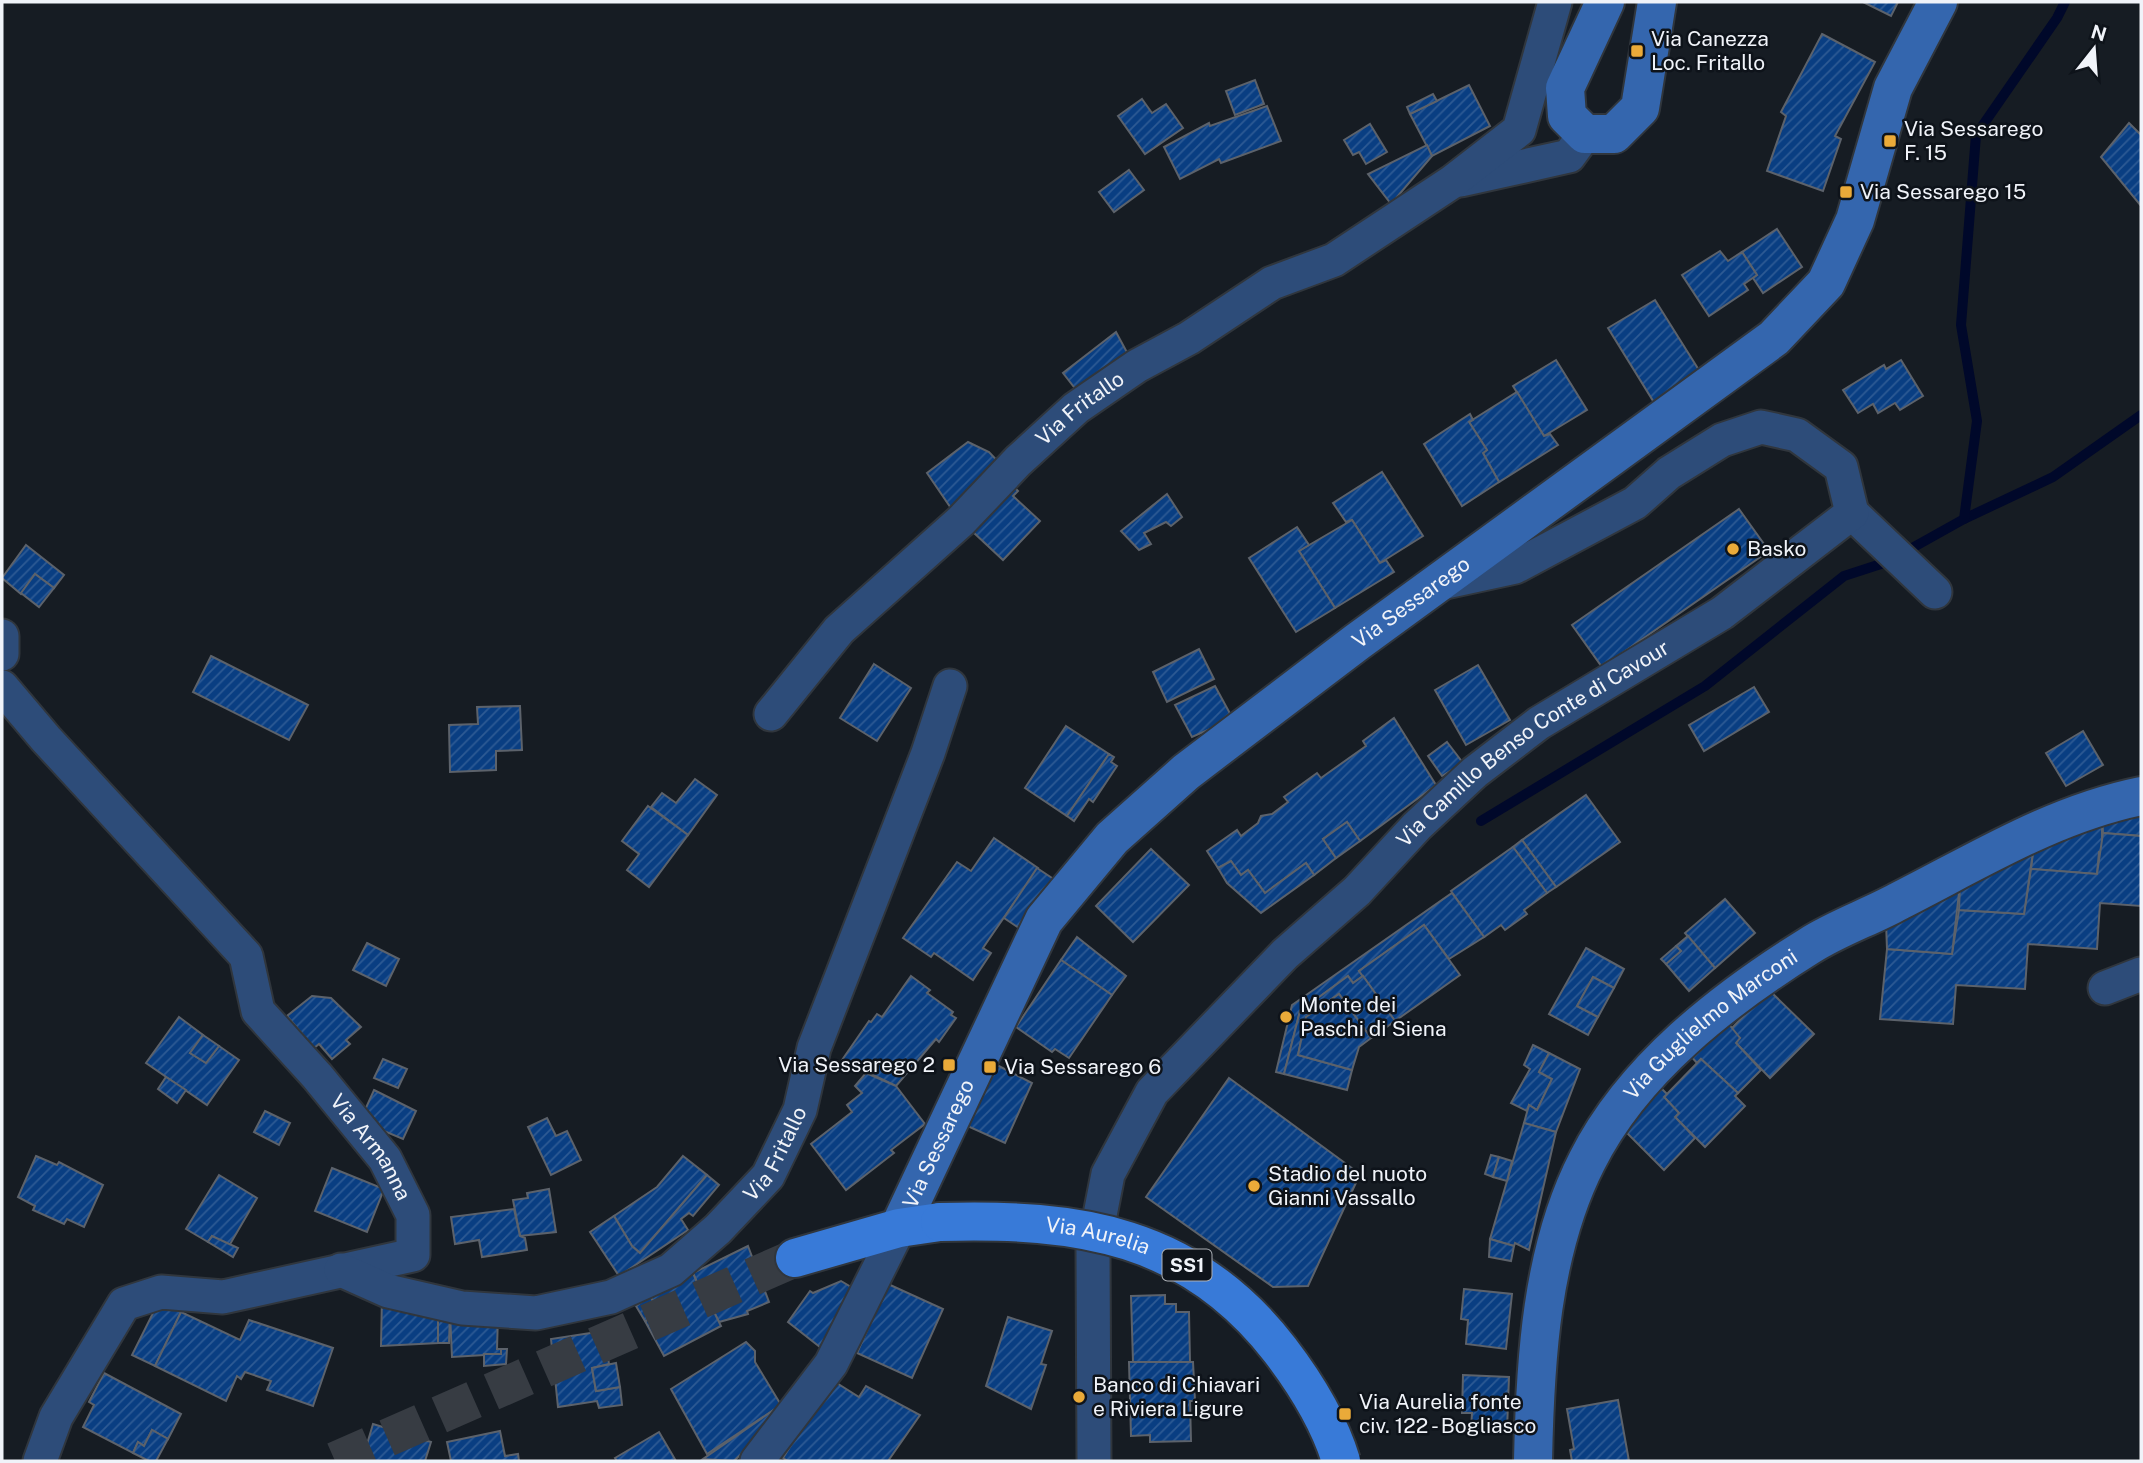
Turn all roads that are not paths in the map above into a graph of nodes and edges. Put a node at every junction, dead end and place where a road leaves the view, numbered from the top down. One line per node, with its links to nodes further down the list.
1 (1555, 2): 6 (street, Via Fritallo)
2 (1605, 2): 5 (street)
3 (1657, 2): 5 (street)
4 (1938, 2): 9 (street, Via Sessarego)
5 (1585, 134): 6 (street)
6 (1452, 182): 14 (street, Via Fritallo)
7 (1852, 513): 8 (street); 9 (street); 23 (street, Via Camillo Benso Conte di Cavour)
8 (1923, 582)
9 (1435, 584): 18 (street, Via Sessarego)
10 (2, 635): 11 (street)
11 (2, 654)
12 (950, 686): 20 (street, Via Fritallo)
13 (2, 687): 20 (street, Via Armanna)
14 (771, 714)
15 (2141, 796): 25 (street, Via Guglielmo Marconi)
16 (2141, 974): 17 (street)
17 (2105, 988)
18 (899, 1228): 19 (main road, Via Aurelia / SS1); 22 (street); 24 (main road, Via Aurelia / SS1, bridge)
19 (795, 1258)
20 (341, 1270): 21 (street, Via Armanna)
21 (40, 1461)
22 (757, 1461)
23 (1094, 1461)
24 (1341, 1461)
25 (1533, 1461)

